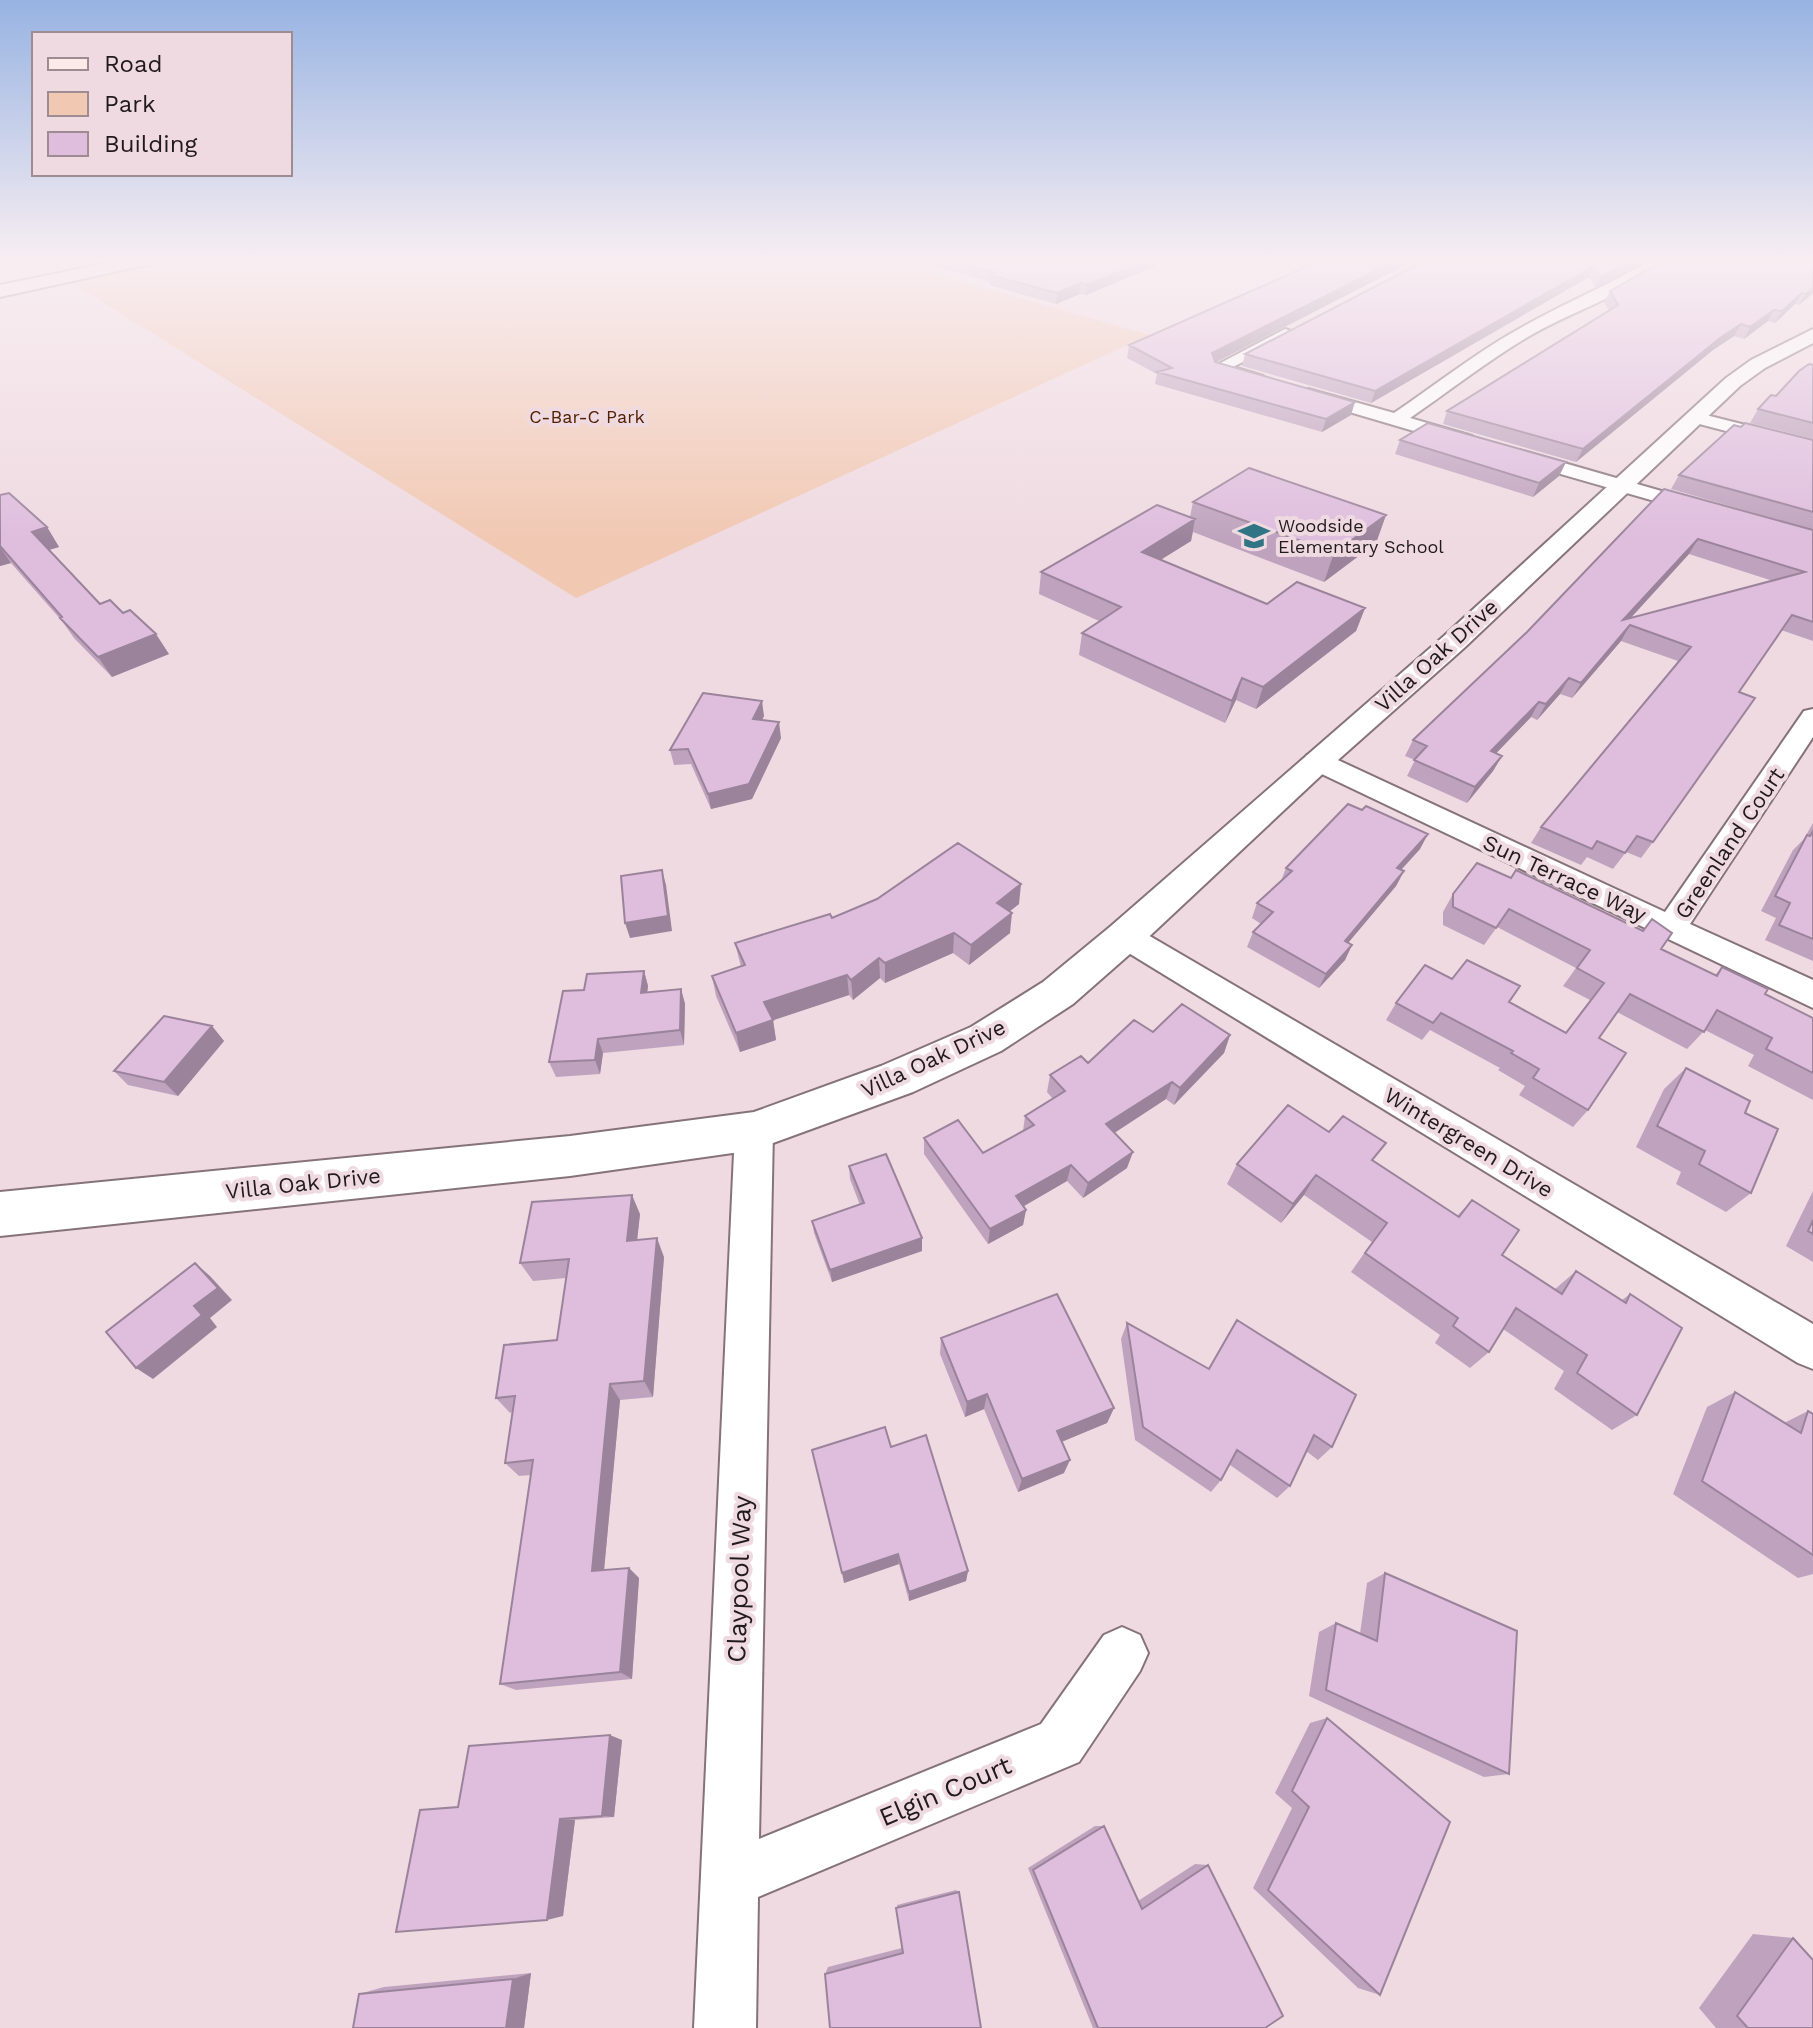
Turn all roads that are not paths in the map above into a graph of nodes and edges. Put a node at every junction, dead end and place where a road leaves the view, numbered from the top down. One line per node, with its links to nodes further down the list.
1 (1249, 353): 5 (street)
2 (1493, 353): 5 (street)
3 (1782, 353): 4 (street, Villa Oak Drive)
4 (1694, 417): 6 (street); 7 (street, Villa Oak Drive)
5 (1396, 420): 7 (street)
6 (1813, 448)
7 (1620, 485): 8 (street); 10 (street, Villa Oak Drive)
8 (1721, 515)
9 (1813, 717): 11 (street, Greenland Court)
10 (1317, 761): 11 (street, Sun Terrace Way); 12 (street, Villa Oak Drive)
11 (1671, 928): 13 (street, Sun Terrace Way)
12 (1125, 936): 14 (street, Villa Oak Drive); 16 (street, Wintergreen Drive)
13 (1813, 995)
14 (754, 1131): 15 (street, Villa Oak Drive); 18 (street, Claypool Way)
15 (0, 1214)
16 (1813, 1348)
17 (1122, 1653): 18 (street, Elgin Court)
18 (728, 1881): 19 (street, Claypool Way)
19 (725, 2028)

